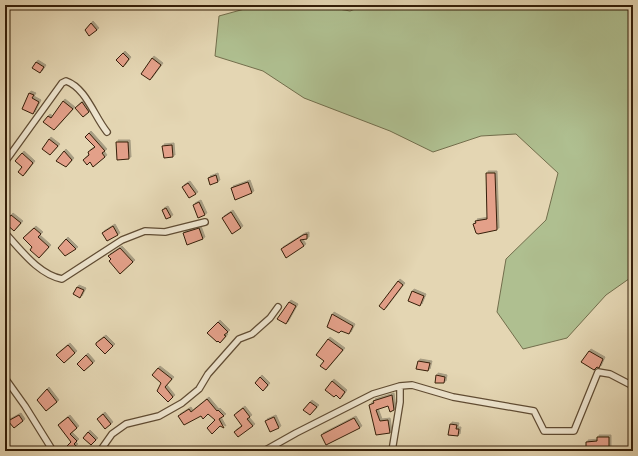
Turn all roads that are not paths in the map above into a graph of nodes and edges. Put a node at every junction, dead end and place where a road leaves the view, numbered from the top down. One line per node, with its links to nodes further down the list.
1 (107, 132): 2 (street)
2 (5, 162)
3 (205, 222): 4 (street)
4 (5, 233)
5 (278, 307): 10 (street)
6 (5, 378): 9 (street)
7 (400, 386): 8 (street); 11 (street); 12 (street)
8 (633, 386)
9 (53, 451)
10 (100, 451)
11 (264, 451)
12 (392, 451)

